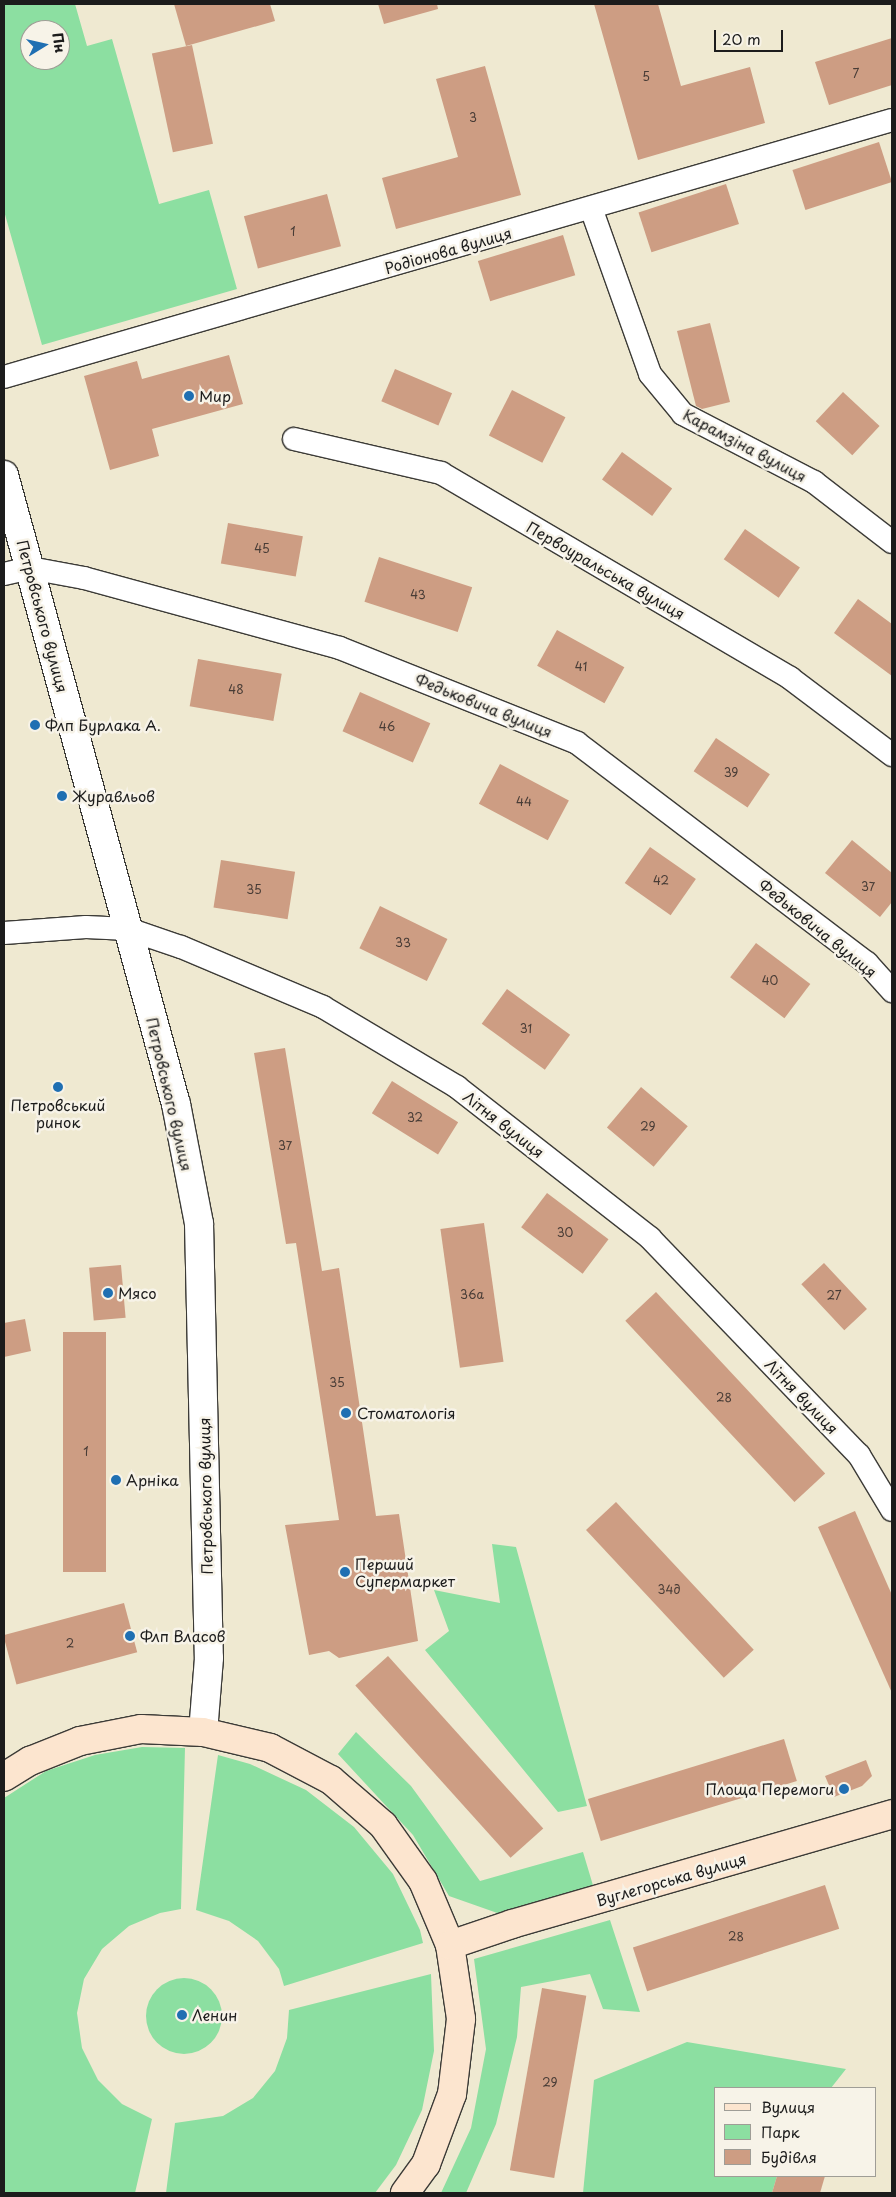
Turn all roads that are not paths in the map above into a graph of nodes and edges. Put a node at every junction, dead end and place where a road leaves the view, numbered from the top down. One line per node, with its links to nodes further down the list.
1 (892, 120): 2 (street, Родіонова вулиця)
2 (591, 208): 3 (street, Родіонова вулиця); 6 (street, Карамзіна вулиця)
3 (4, 377)
4 (294, 439): 8 (street, Первоуральська вулиця)
5 (4, 475): 7 (street, Петровського вулиця)
6 (892, 542)
7 (17, 571): 9 (street, Петровського вулиця); 11 (street, Федьковича вулиця)
8 (892, 755)
9 (128, 929): 10 (street, Літня вулиця); 12 (street, Літня вулиця); 13 (street, Петровського вулиця)
10 (4, 933)
11 (892, 990)
12 (892, 1510)
13 (203, 1732): 14 (main road); 16 (main road)
14 (4, 1778)
15 (892, 1814): 16 (main road, Вуглегорська вулиця)
16 (450, 1945): 17 (main road)
17 (405, 2193)

